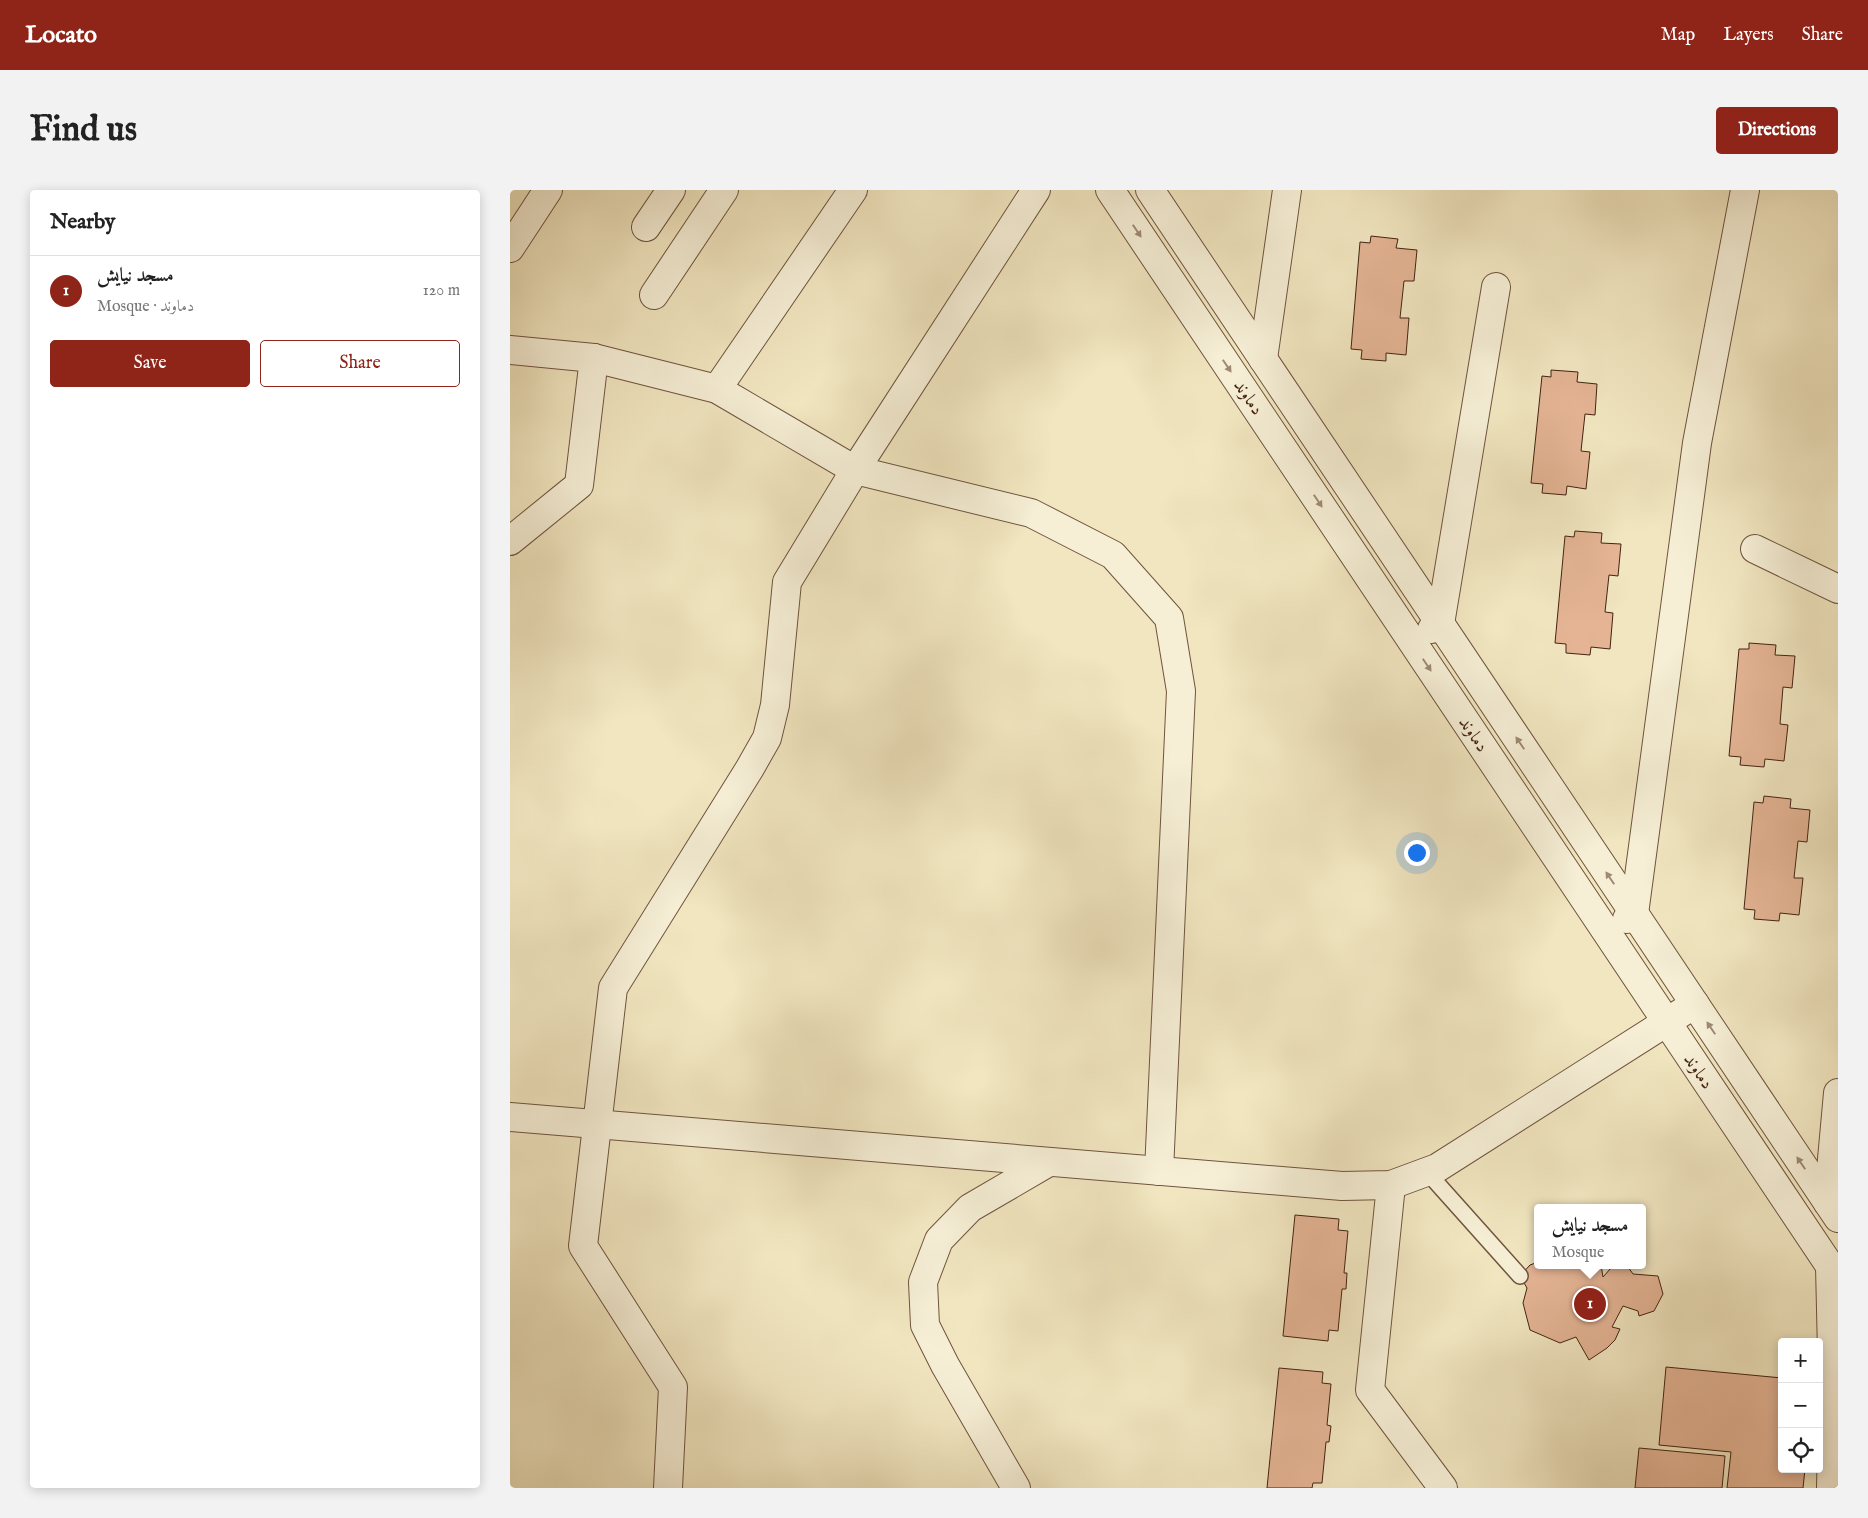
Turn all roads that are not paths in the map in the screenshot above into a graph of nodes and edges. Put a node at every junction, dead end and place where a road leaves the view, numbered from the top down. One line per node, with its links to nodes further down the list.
1 (548, 190): 11 (street)
2 (671, 190): 10 (street)
3 (724, 190): 13 (street)
4 (853, 190): 17 (street)
5 (1036, 190): 18 (street)
6 (1110, 190): 23 (street, دماوند, one-way to 23)
7 (1150, 190): 16 (street, دماوند)
8 (1287, 190): 16 (street)
9 (1745, 190): 24 (street)
10 (646, 227)
11 (510, 248)
12 (1496, 287): 22 (street)
13 (654, 295)
14 (510, 350): 15 (street)
15 (594, 358): 17 (street); 19 (street)
16 (1263, 359): 22 (street, دماوند)
17 (717, 390): 18 (street)
18 (856, 470): 30 (street); 32 (street)
19 (510, 541)
20 (1755, 549): 21 (street)
21 (1838, 589)
22 (1440, 624): 23 (street); 24 (street, دماوند, one-way to 22)
23 (1412, 641): 25 (street, دماوند, one-way to 25)
24 (1634, 914): 25 (street); 26 (street, دماوند)
25 (1607, 932): 27 (street, دماوند)
26 (1695, 1004): 27 (street); 35 (street, دماوند, one-way to 26)
27 (1666, 1022): 33 (street); 36 (street, دماوند)
28 (1838, 1093): 35 (street)
29 (510, 1117): 30 (street)
30 (597, 1124): 31 (street); 38 (street)
31 (1050, 1162): 32 (street); 39 (street)
32 (1159, 1171): 34 (street)
33 (1427, 1172): 34 (street); 37 (lane)
34 (1391, 1185): 40 (street)
35 (1833, 1211)
36 (1834, 1272): 41 (street)
37 (1520, 1276)
38 (668, 1488)
39 (1016, 1488)
40 (1443, 1488)
41 (1831, 1488)

